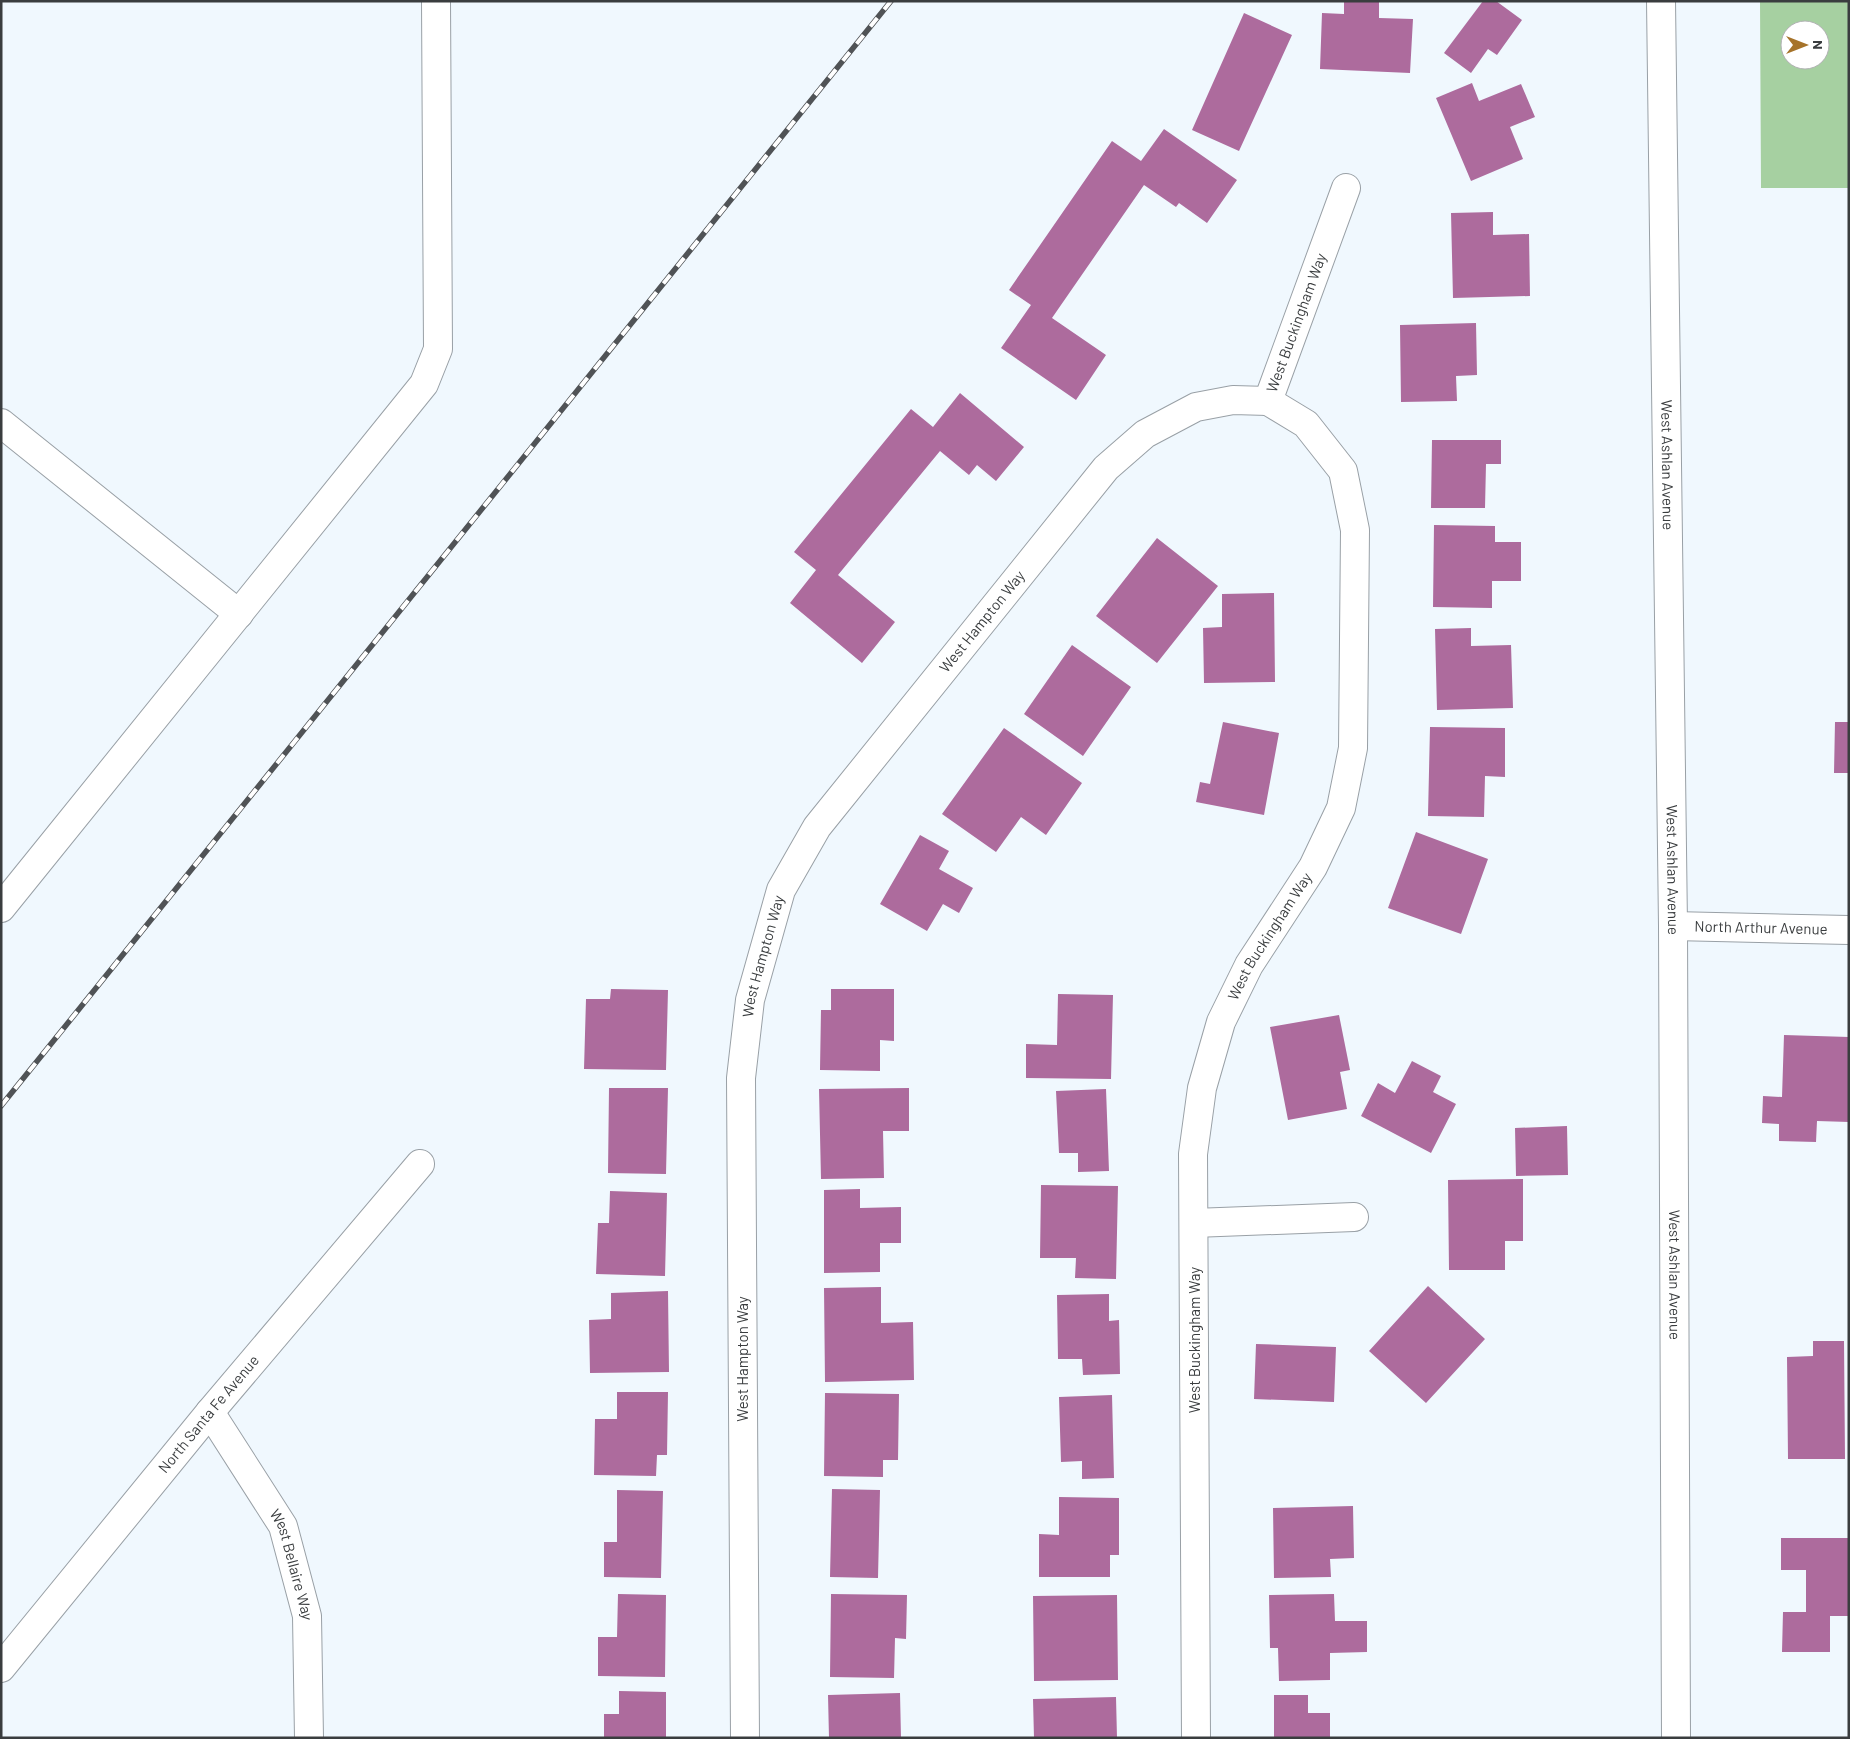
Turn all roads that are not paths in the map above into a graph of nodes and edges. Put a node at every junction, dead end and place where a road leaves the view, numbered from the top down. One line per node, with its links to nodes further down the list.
1 (436, 1): 6 (street)
2 (1661, 1): 8 (street, West Ashlan Avenue)
3 (1346, 188): 4 (street, West Buckingham Way)
4 (1268, 401): 12 (street, West Buckingham Way); 16 (street, West Hampton Way)
5 (1, 423): 6 (street)
6 (239, 614): 7 (street)
7 (1, 908)
8 (1673, 926): 9 (street, North Arthur Avenue); 18 (street, West Ashlan Avenue)
9 (1849, 930)
10 (420, 1164): 13 (street, North Santa Fe Avenue)
11 (1354, 1217): 12 (street)
12 (1194, 1223): 17 (street, West Buckingham Way)
13 (210, 1412): 14 (street, North Santa Fe Avenue); 15 (street, West Bellaire Way)
14 (1, 1668)
15 (309, 1738)
16 (746, 1738)
17 (1196, 1738)
18 (1676, 1738)

